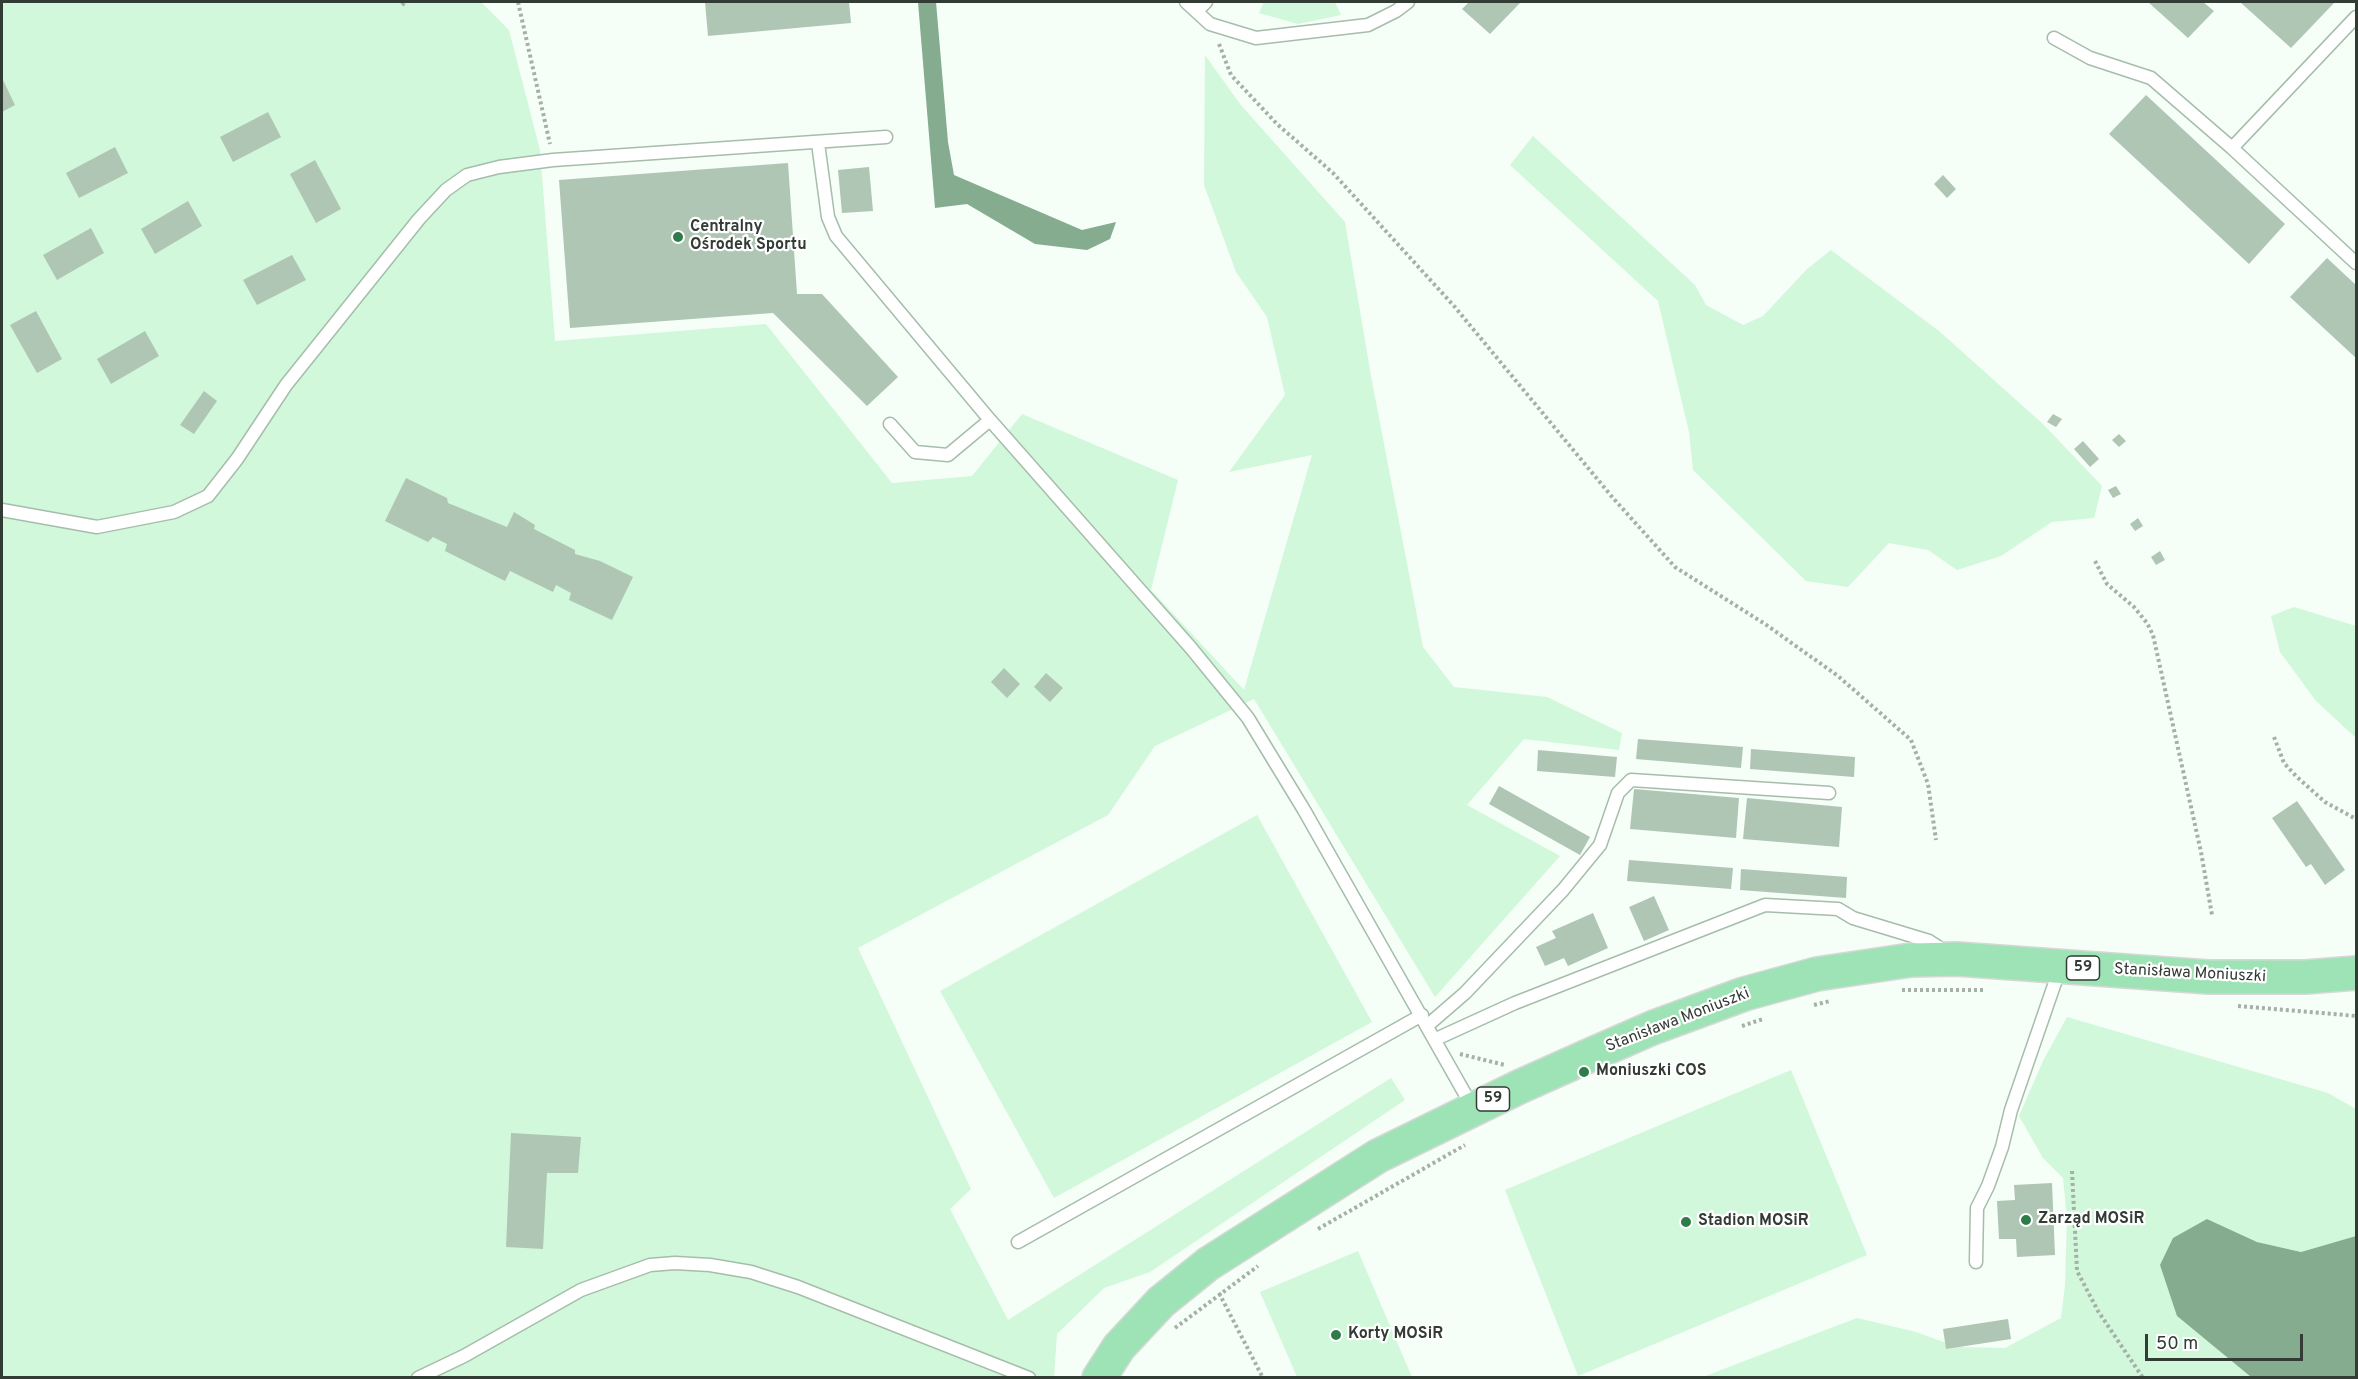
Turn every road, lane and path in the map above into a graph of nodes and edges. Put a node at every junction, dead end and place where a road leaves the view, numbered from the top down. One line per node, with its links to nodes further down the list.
1 (518, 2): 12 (path)
2 (1186, 2): 5 (lane)
3 (1206, 2): 5 (lane)
4 (1408, 2): 7 (lane)
5 (1197, 11): 7 (lane)
6 (2356, 16): 11 (lane)
7 (1210, 24): 21 (path)
8 (2054, 38): 11 (lane)
9 (886, 137): 10 (lane)
10 (818, 143): 12 (lane); 14 (lane)
11 (2232, 148): 13 (lane)
12 (553, 160): 16 (lane)
13 (2356, 263)
14 (990, 420): 15 (lane); 33 (lane)
15 (890, 424)
16 (2, 510)
17 (2095, 561): 22 (path)
18 (2274, 737): 20 (path)
19 (1829, 793): 33 (lane)
20 (2356, 819)
21 (1936, 840)
22 (2212, 915)
23 (1957, 959): 24 (main road, Stanisława Moniuszki / 59); 35 (lane); 38 (main road, Stanisława Moniuszki / 59)
24 (2060, 967): 25 (main road, Stanisława Moniuszki / 59); 43 (lane)
25 (2356, 973)
26 (1987, 990): 27 (path)
27 (1899, 991)
28 (1834, 1000): 30 (path)
29 (2233, 1005): 31 (path)
30 (1808, 1006)
31 (2356, 1016)
32 (1766, 1018): 34 (path)
33 (1425, 1020): 36 (lane); 42 (lane)
34 (1735, 1028)
35 (1448, 1034): 36 (lane); 37 (path)
36 (1436, 1039): 38 (lane)
37 (1508, 1065)
38 (1474, 1109): 45 (main road, Stanisława Moniuszki / 59)
39 (1469, 1143): 41 (path)
40 (2072, 1171): 51 (path)
41 (1316, 1229)
42 (1018, 1242)
43 (1976, 1262)
44 (1263, 1263): 45 (path)
45 (1214, 1279): 46 (path); 49 (main road, Stanisława Moniuszki / 59); 50 (path)
46 (1173, 1330)
47 (417, 1377): 48 (lane)
48 (1029, 1377)
49 (1099, 1377)
50 (1263, 1377)
51 (2144, 1377)

